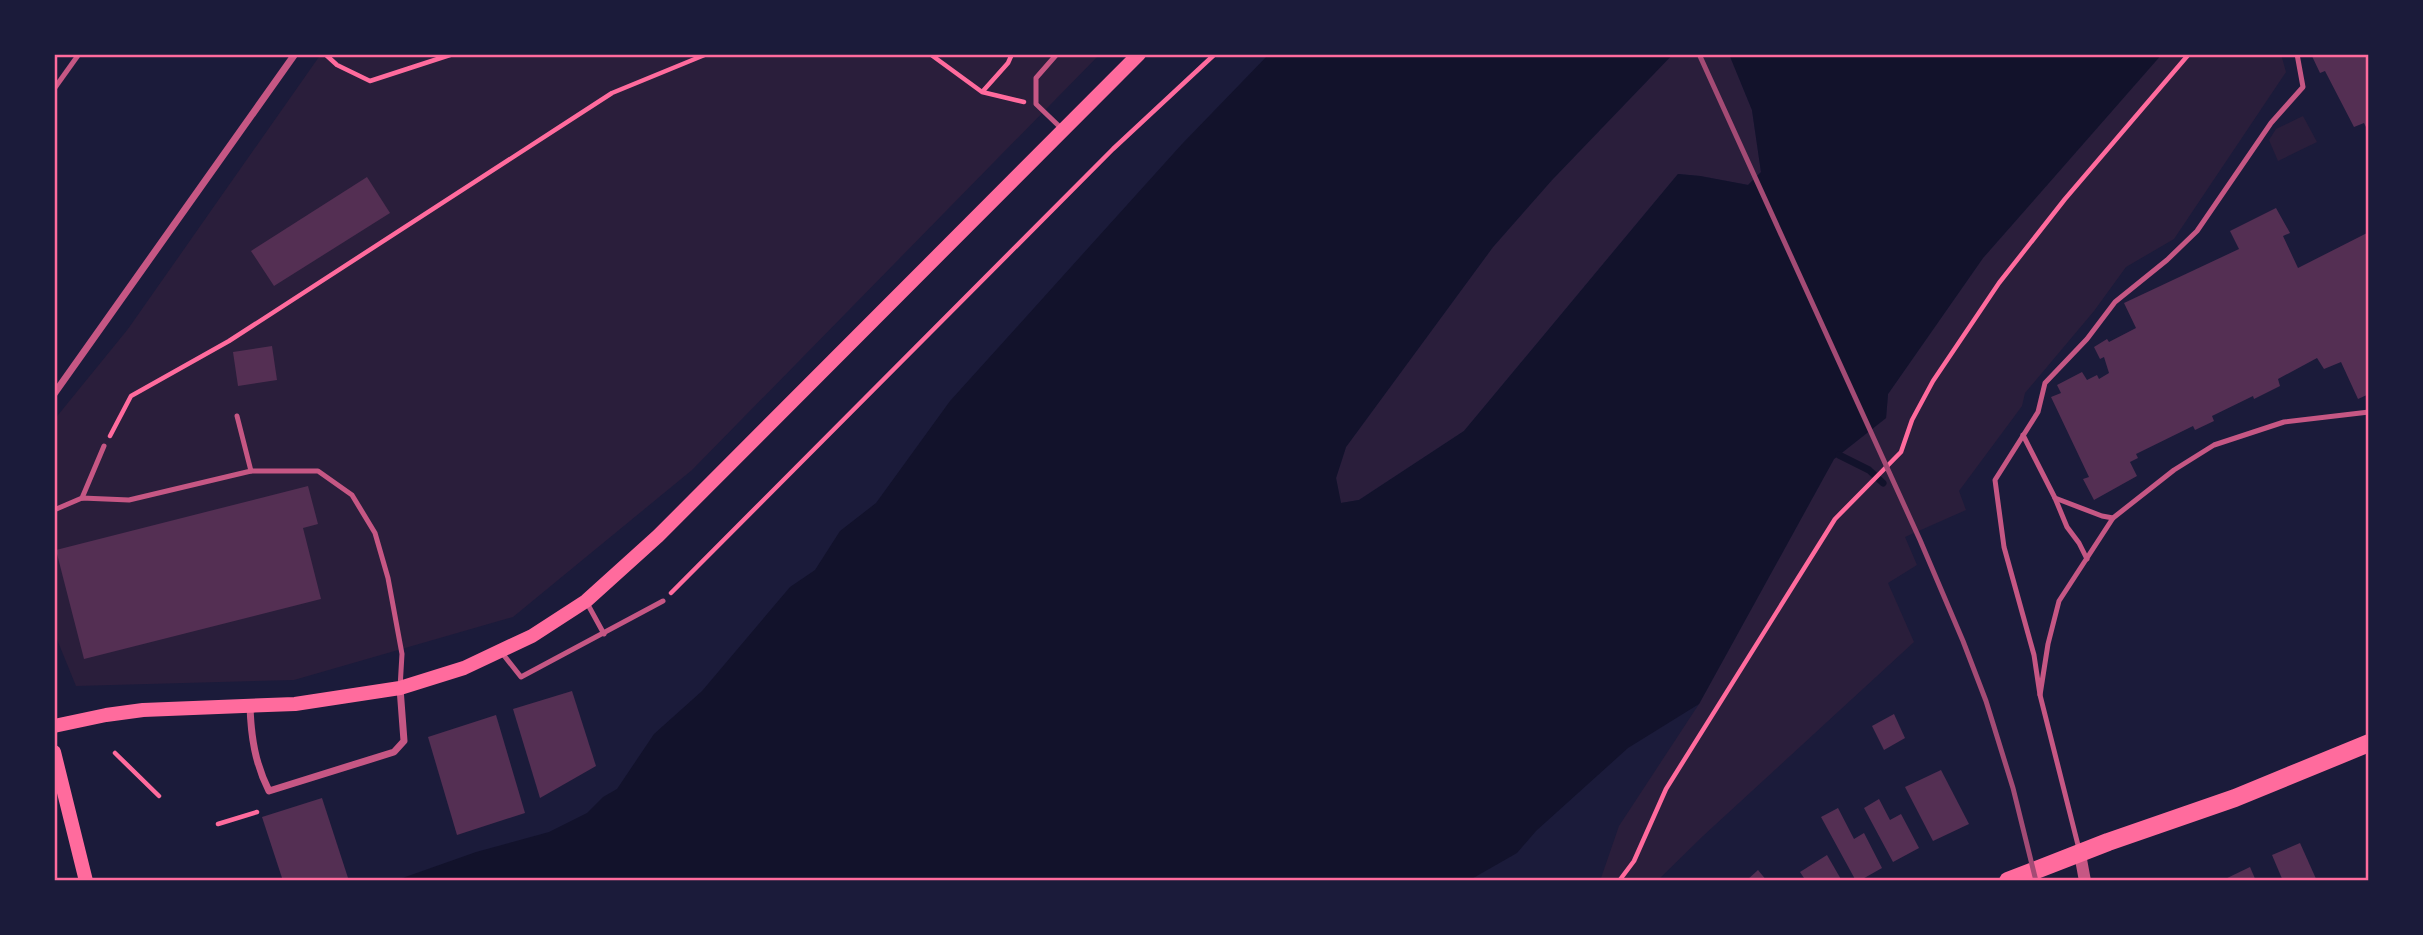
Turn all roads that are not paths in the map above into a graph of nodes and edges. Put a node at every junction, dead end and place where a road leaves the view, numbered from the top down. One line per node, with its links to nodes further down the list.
1 (79, 54): 6 (lane)
2 (295, 54): 8 (street)
3 (1057, 54): 7 (lane)
4 (1139, 54): 7 (main road)
5 (2297, 54): 11 (lane)
6 (54, 89)
7 (1063, 130): 19 (main road)
8 (54, 394)
9 (2369, 412): 17 (lane)
10 (237, 416): 13 (lane)
11 (2023, 435): 15 (lane); 24 (lane)
12 (104, 446): 14 (lane)
13 (250, 471): 14 (lane); 23 (lane)
14 (82, 498): 16 (lane)
15 (2055, 498): 17 (lane); 18 (lane)
16 (54, 510)
17 (2113, 518): 18 (lane)
18 (2087, 559): 24 (lane)
19 (586, 601): 21 (lane); 22 (main road)
20 (663, 601): 21 (lane)
21 (604, 634): 22 (lane)
22 (500, 651): 23 (main road)
23 (400, 688): 25 (main road); 25 (street)
24 (2040, 695): 29 (lane)
25 (250, 705): 26 (main road)
26 (54, 726)
27 (2369, 743): 29 (main road)
28 (54, 752): 30 (main road)
29 (2080, 854): 31 (main road); 32 (street)
30 (86, 881)
31 (2008, 881)
32 (2085, 881)

